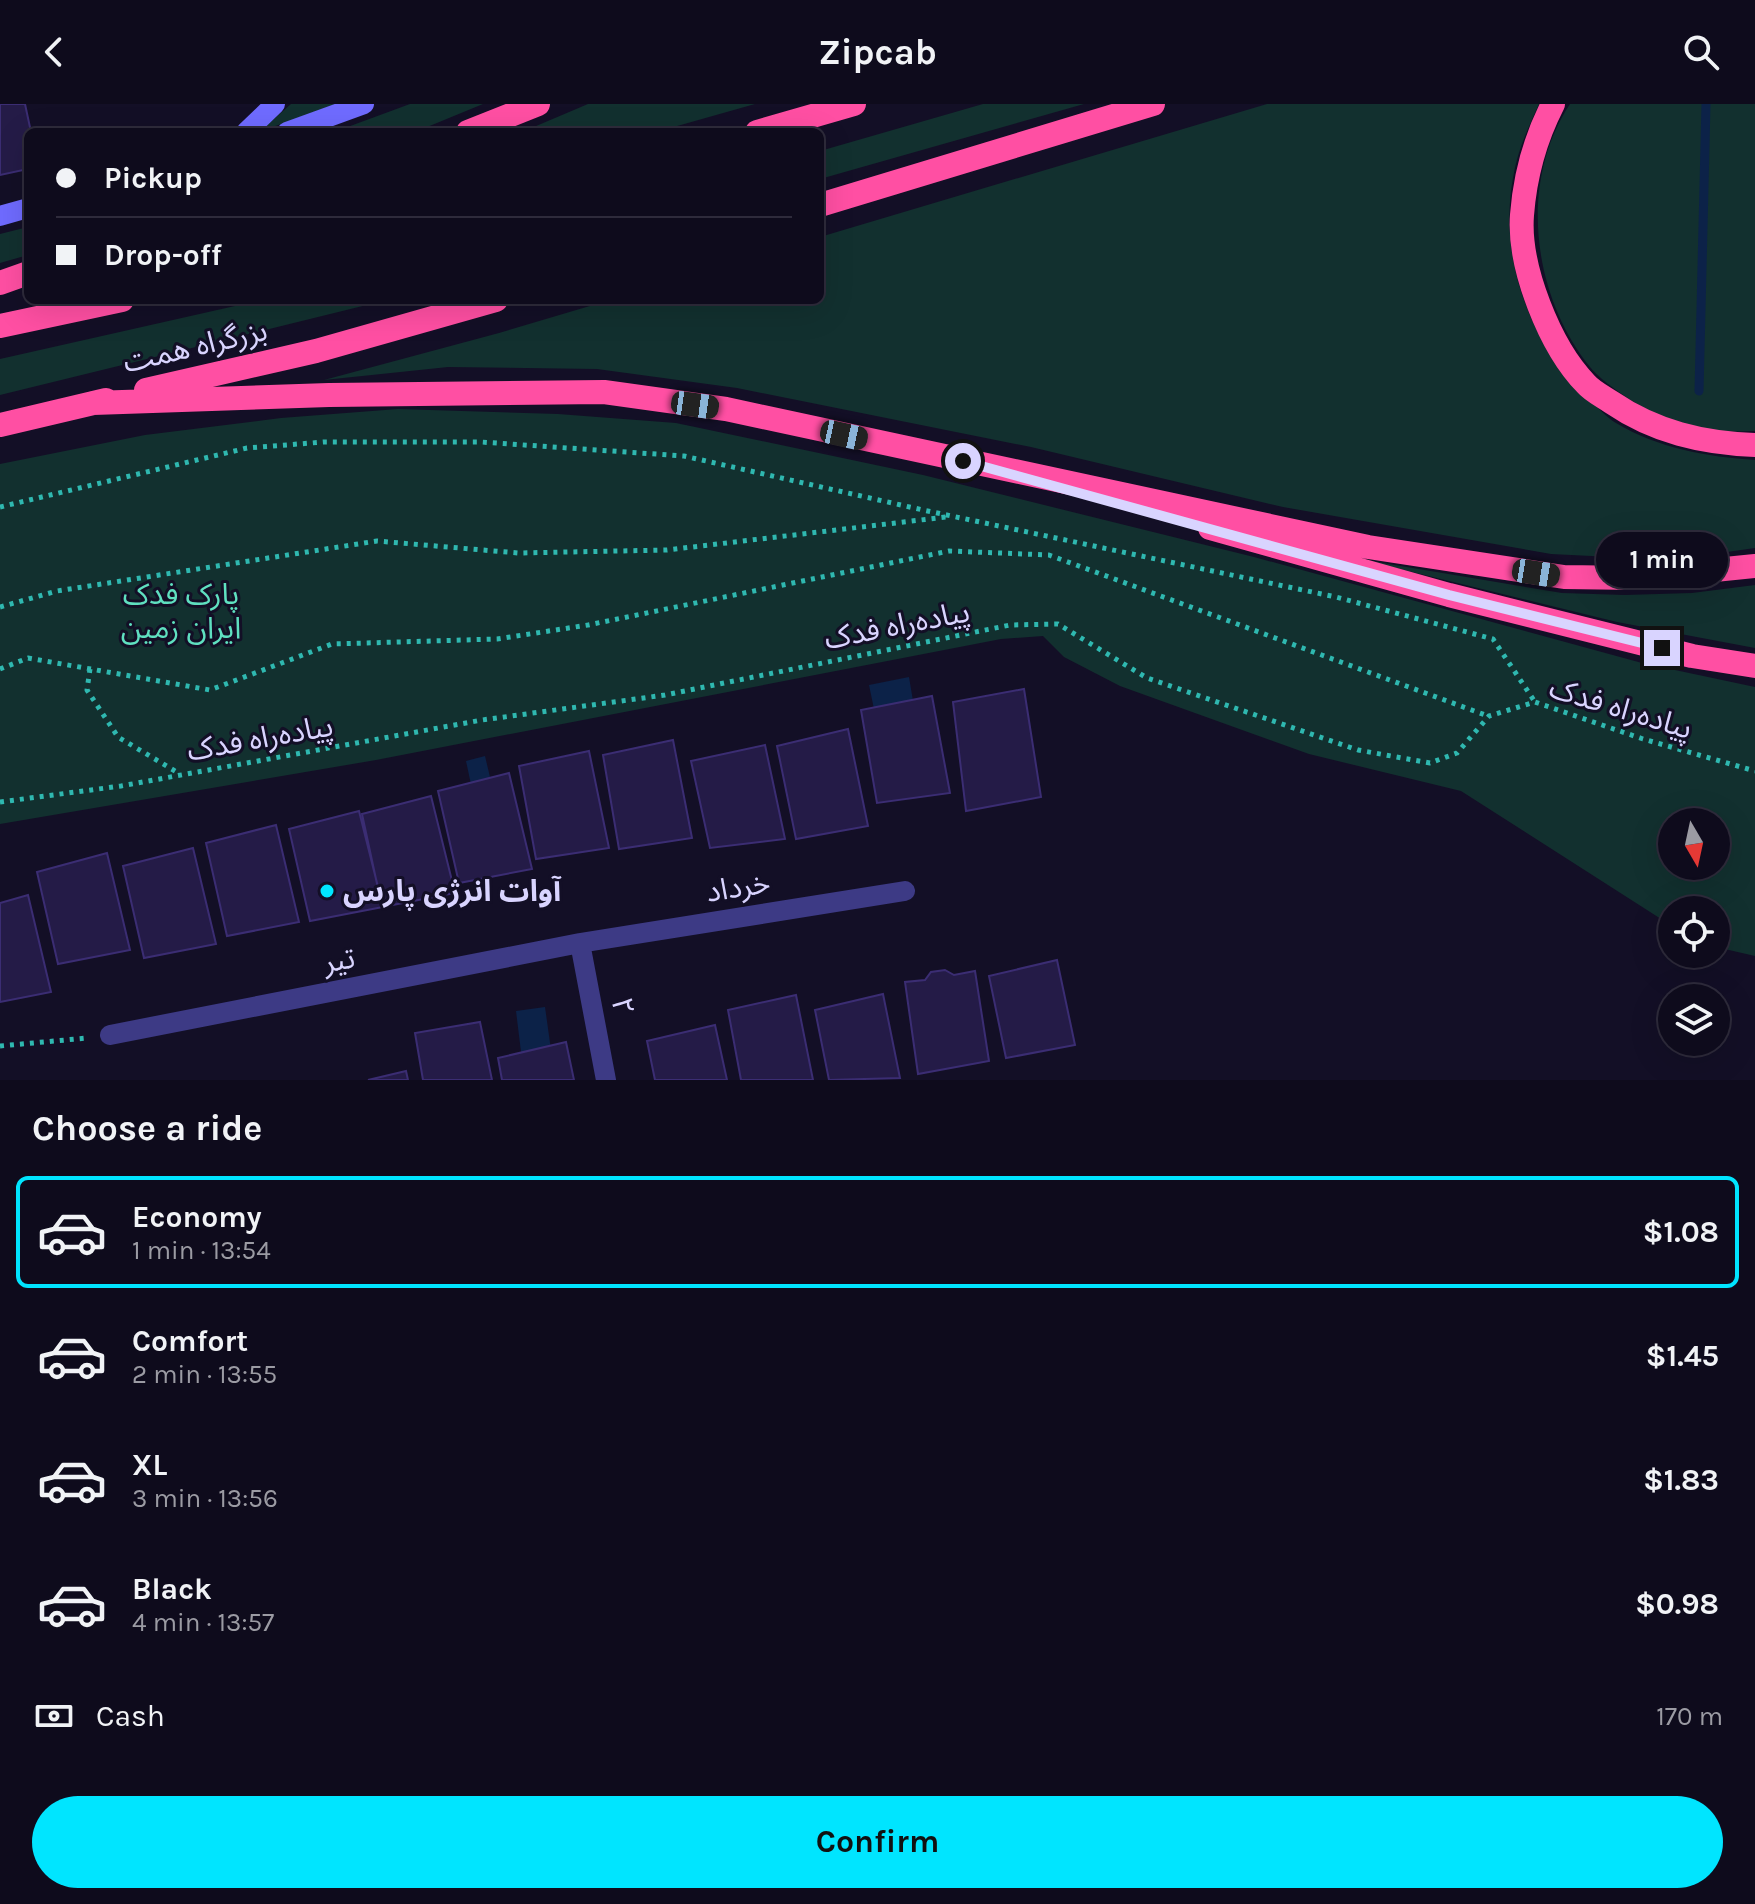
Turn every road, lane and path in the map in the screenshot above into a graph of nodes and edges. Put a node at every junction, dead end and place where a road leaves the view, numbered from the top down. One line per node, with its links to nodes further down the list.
1 (275, 104): 7 (street)
2 (364, 104): 8 (street)
3 (538, 104): 9 (highway)
4 (854, 104): 10 (highway)
5 (1153, 104): 11 (highway)
6 (1553, 104): 21 (highway)
7 (250, 128)
8 (298, 128)
9 (478, 128)
10 (771, 128)
11 (824, 204)
12 (24, 209): 13 (street)
13 (0, 216)
14 (24, 274): 15 (highway)
15 (0, 283)
16 (103, 304): 18 (highway, بزرگراه همت)
17 (482, 304): 19 (highway, بزرگراه همت)
18 (0, 326)
19 (93, 403): 20 (highway); 22 (highway)
20 (0, 425)
21 (1755, 445)
22 (992, 467): 25 (highway); 27 (highway)
23 (0, 507): 24 (path)
24 (952, 516): 26 (path); 30 (path)
25 (1755, 566)
26 (0, 607)
27 (1755, 666)
28 (0, 669): 29 (path)
29 (90, 669): 31 (path); 33 (path)
30 (1535, 702): 31 (path, پیاده‌راه فدک); 32 (path, پیاده‌راه فدک)
31 (1489, 716): 33 (path, پیاده‌راه فدک)
32 (1755, 771)
33 (180, 775): 34 (path, پیاده‌راه فدک)
34 (0, 802)
35 (905, 891): 36 (street, خرداد)
36 (580, 943): 37 (street, تیر); 39 (street, ۲)
37 (110, 1035): 38 (path)
38 (0, 1046)
39 (606, 1080)

